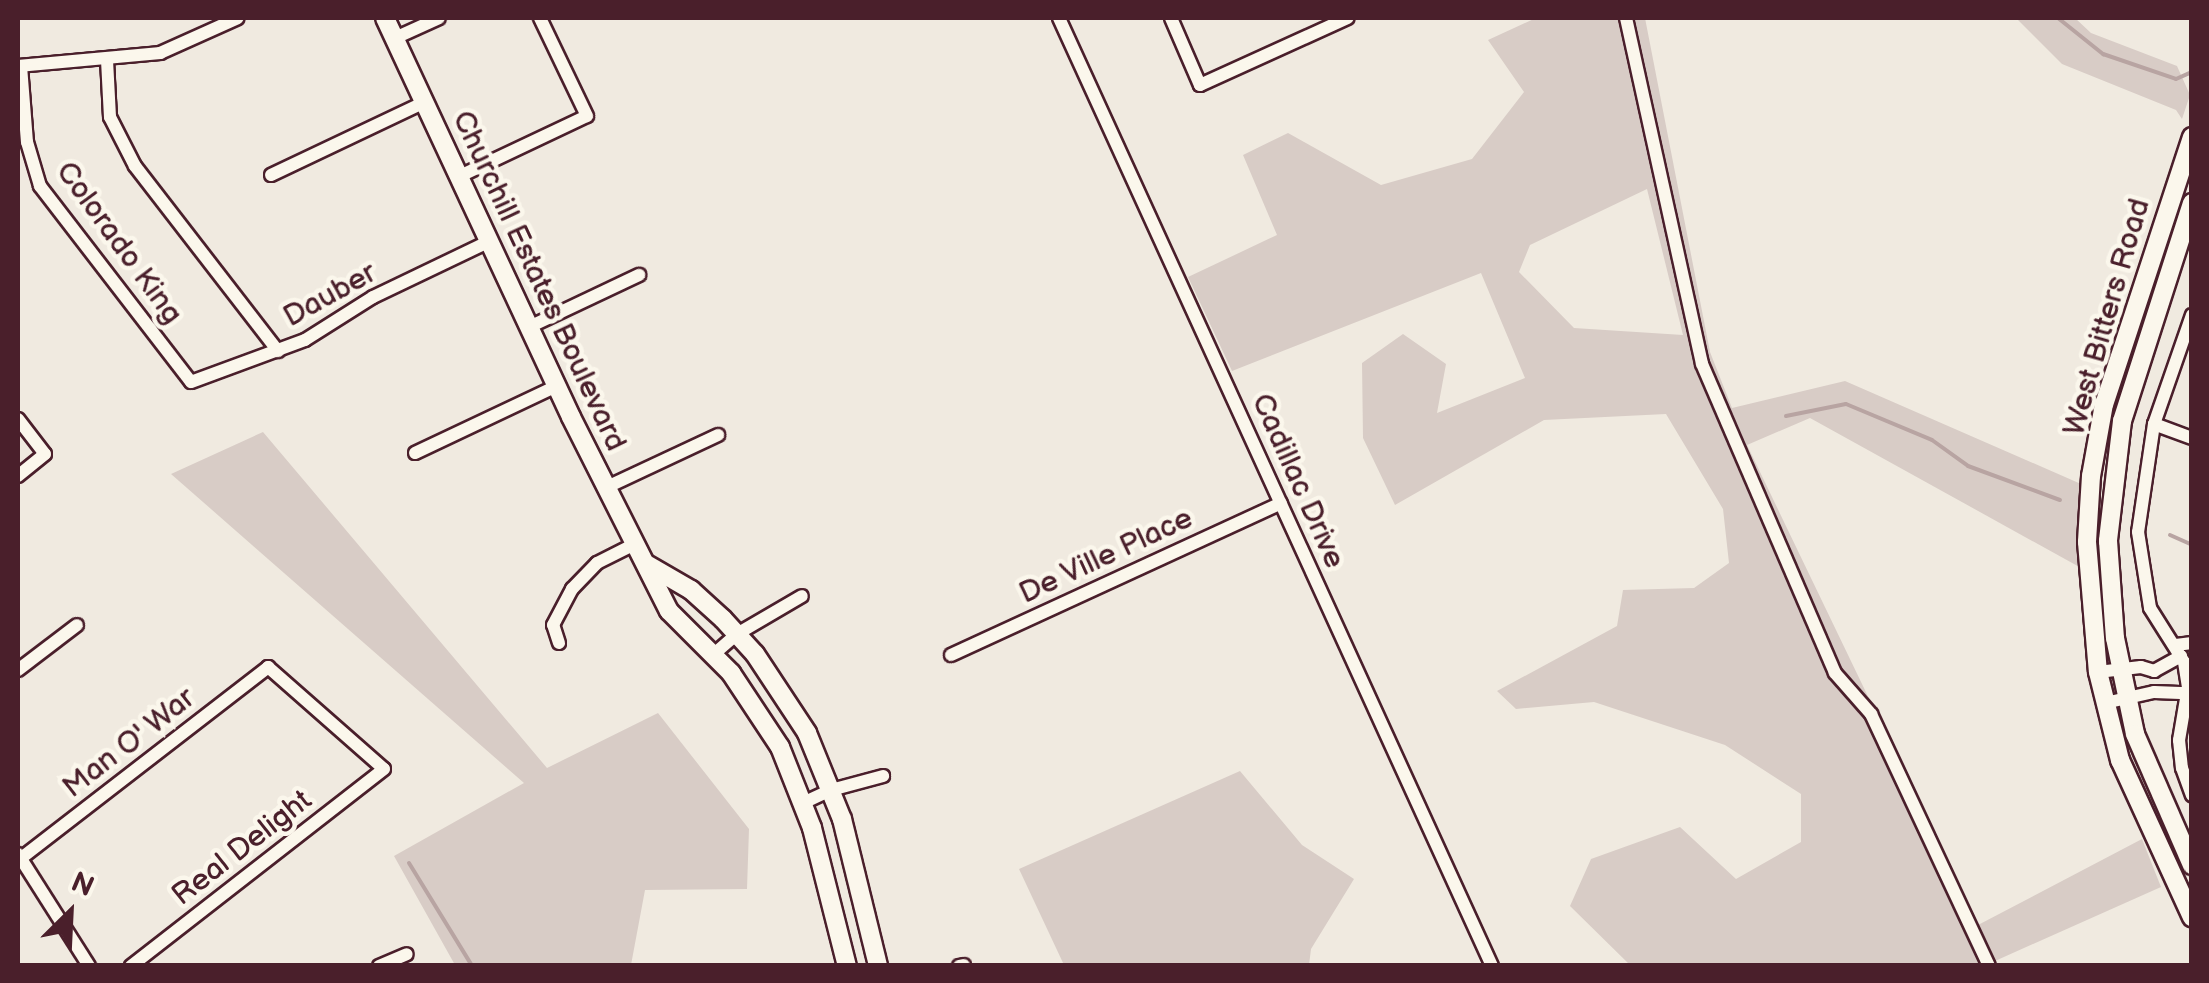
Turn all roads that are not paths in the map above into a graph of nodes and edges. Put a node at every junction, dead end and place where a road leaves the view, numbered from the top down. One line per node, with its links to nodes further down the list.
1 (238, 18): 10 (street)
2 (385, 18): 9 (street, Churchill Estates Boulevard)
3 (439, 18): 9 (street)
4 (540, 18): 15 (street)
5 (1059, 18): 33 (street, Cadillac Drive)
6 (1171, 18): 7 (street)
7 (1348, 18)
8 (1626, 18): 68 (street)
9 (395, 38): 12 (street, Churchill Estates Boulevard)
10 (107, 60): 11 (street); 21 (street)
11 (19, 66): 22 (street, Colorado King)
12 (425, 102): 14 (street); 15 (street, Churchill Estates Boulevard)
13 (2192, 136): 30 (street, West Bitters Road)
14 (271, 175)
15 (460, 176): 17 (street, Churchill Estates Boulevard)
16 (2192, 203): 31 (street, West Bitters Road)
17 (490, 241): 20 (street, Churchill Estates Boulevard); 21 (street, Dauber)
18 (639, 275): 20 (street)
19 (2192, 314): 25 (street)
20 (530, 327): 23 (street, Churchill Estates Boulevard)
21 (278, 351): 22 (street, Dauber)
22 (191, 382)
23 (557, 386): 28 (street); 32 (street, Churchill Estates Boulevard)
24 (18, 418): 29 (street)
25 (2154, 424): 27 (street); 41 (street)
26 (718, 435): 32 (street)
27 (2192, 438)
28 (415, 453)
29 (18, 476)
30 (2091, 476): 31 (street); 47 (street, West Bitters Road)
31 (2112, 481): 44 (street, West Bitters Road)
32 (605, 488): 34 (street, Churchill Estates Boulevard)
33 (1281, 502): 43 (street, De Ville Place); 67 (street, Cadillac Drive)
34 (635, 544): 35 (street, Churchill Estates Boulevard); 40 (street)
35 (648, 564): 38 (street, Churchill Estates Boulevard); 42 (street, Churchill Estates Boulevard)
36 (802, 596): 38 (street)
37 (77, 626): 45 (street)
38 (737, 634): 42 (street); 55 (street, Churchill Estates Boulevard)
39 (2192, 642): 41 (street)
40 (559, 643)
41 (2178, 651): 46 (street); 49 (street)
42 (714, 654): 57 (street, Churchill Estates Boulevard)
43 (952, 655)
44 (2120, 668): 46 (street); 47 (street); 50 (street, West Bitters Road)
45 (18, 670)
46 (2154, 671): 48 (street)
47 (2098, 672): 51 (street, West Bitters Road)
48 (2154, 692): 49 (street); 50 (street)
49 (2186, 693): 52 (street)
50 (2127, 699): 51 (street); 59 (street, West Bitters Road)
51 (2105, 704): 60 (street, West Bitters Road)
52 (2188, 712): 56 (street)
53 (384, 769): 58 (street, Man O' War); 63 (street, Real Delight)
54 (884, 776): 55 (street)
55 (831, 790): 57 (street); 66 (street, Churchill Estates Boulevard)
56 (2192, 795)
57 (803, 803): 65 (street, Churchill Estates Boulevard)
58 (19, 856): 62 (street)
59 (2192, 865)
60 (2192, 917)
61 (407, 954): 64 (street)
62 (89, 966)
63 (131, 966)
64 (380, 966)
65 (847, 966)
66 (878, 966)
67 (1492, 966)
68 (1989, 966)

